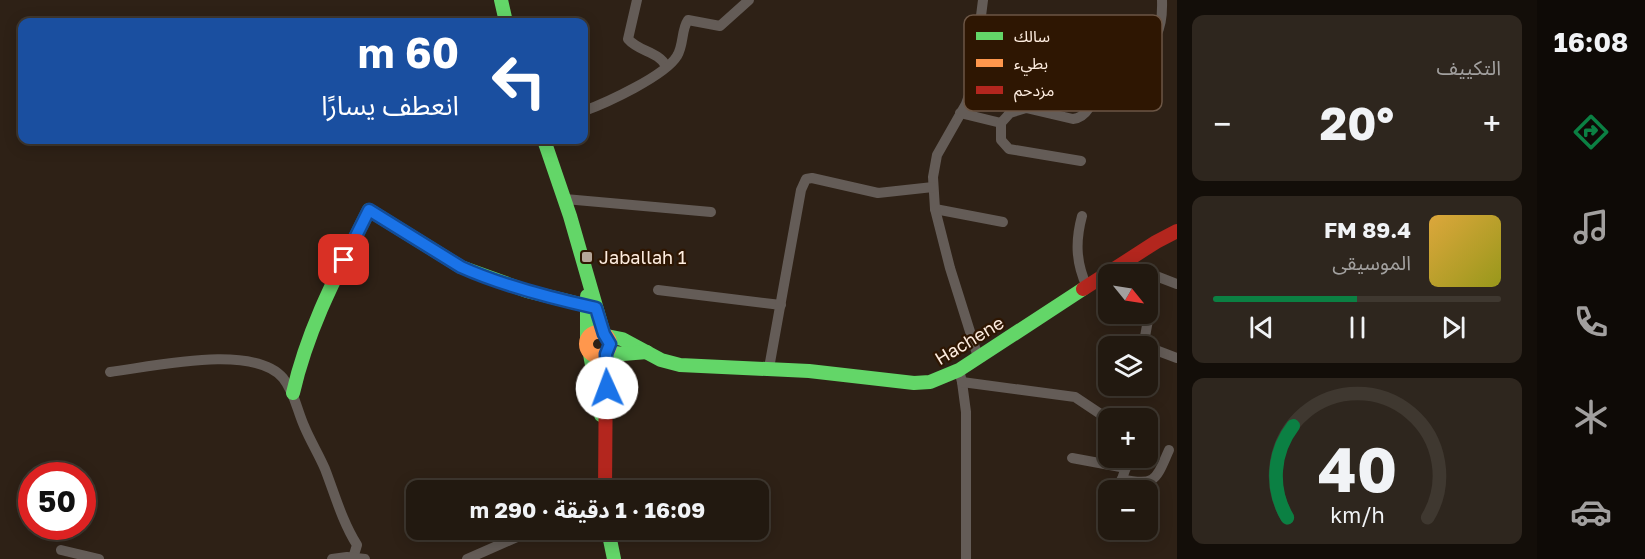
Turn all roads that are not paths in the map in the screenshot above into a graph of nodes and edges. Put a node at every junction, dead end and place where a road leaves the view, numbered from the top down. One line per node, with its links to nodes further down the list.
1 (501, 0): 8 (street)
2 (637, 0): 9 (street)
3 (749, 0): 9 (street)
4 (983, 0): 6 (street)
5 (1162, 0): 7 (street)
6 (981, 15)
7 (1160, 15)
8 (505, 18)
9 (666, 66): 11 (street)
10 (964, 107): 15 (street)
11 (588, 109)
12 (1016, 111): 16 (street)
13 (1039, 111): 14 (street)
14 (1086, 111)
15 (960, 113): 16 (street); 19 (street)
16 (1000, 123): 18 (street)
17 (545, 144): 20 (street)
18 (1081, 160)
19 (933, 187): 21 (street); 32 (street)
20 (565, 199): 22 (street); 33 (street)
21 (934, 209): 24 (street); 40 (street)
22 (711, 212)
23 (1082, 216): 30 (street)
24 (1003, 222)
25 (1177, 231): 26 (street, Hachene)
26 (1121, 264)
27 (1158, 277): 29 (street)
28 (1098, 280): 30 (street, Hachene)
29 (1177, 284)
30 (1087, 287): 40 (street, Hachene)
31 (658, 290): 32 (street)
32 (781, 305): 43 (street)
33 (591, 307): 35 (street); 36 (street); 44 (street)
34 (1147, 324): 41 (street)
35 (605, 335): 36 (street); 37 (street, Hachene); 38 (street)
36 (587, 339): 39 (street)
37 (647, 351): 38 (street); 43 (street, Hachene)
38 (606, 353): 39 (street); 49 (street)
39 (590, 354): 49 (street)
40 (978, 357): 46 (street, Hachene)
41 (1177, 358)
42 (265, 366): 44 (street); 45 (street); 47 (street)
43 (769, 368): 46 (street, Hachene)
44 (298, 370): 47 (street)
45 (110, 372)
46 (961, 376): 48 (street); 66 (street)
47 (293, 393): 58 (street)
48 (1098, 412)
49 (604, 429): 55 (street)
50 (1169, 450): 54 (street)
51 (1072, 458): 52 (street)
52 (1098, 460)
53 (1125, 468): 54 (street)
54 (1122, 479)
55 (606, 480)
56 (510, 540): 64 (street)
57 (610, 540): 65 (street)
58 (357, 545): 60 (street); 63 (street)
59 (71, 557): 61 (street)
60 (359, 558): 62 (street)
61 (99, 559)
62 (332, 559)
63 (373, 559)
64 (466, 559)
65 (614, 559)
66 (966, 559)

